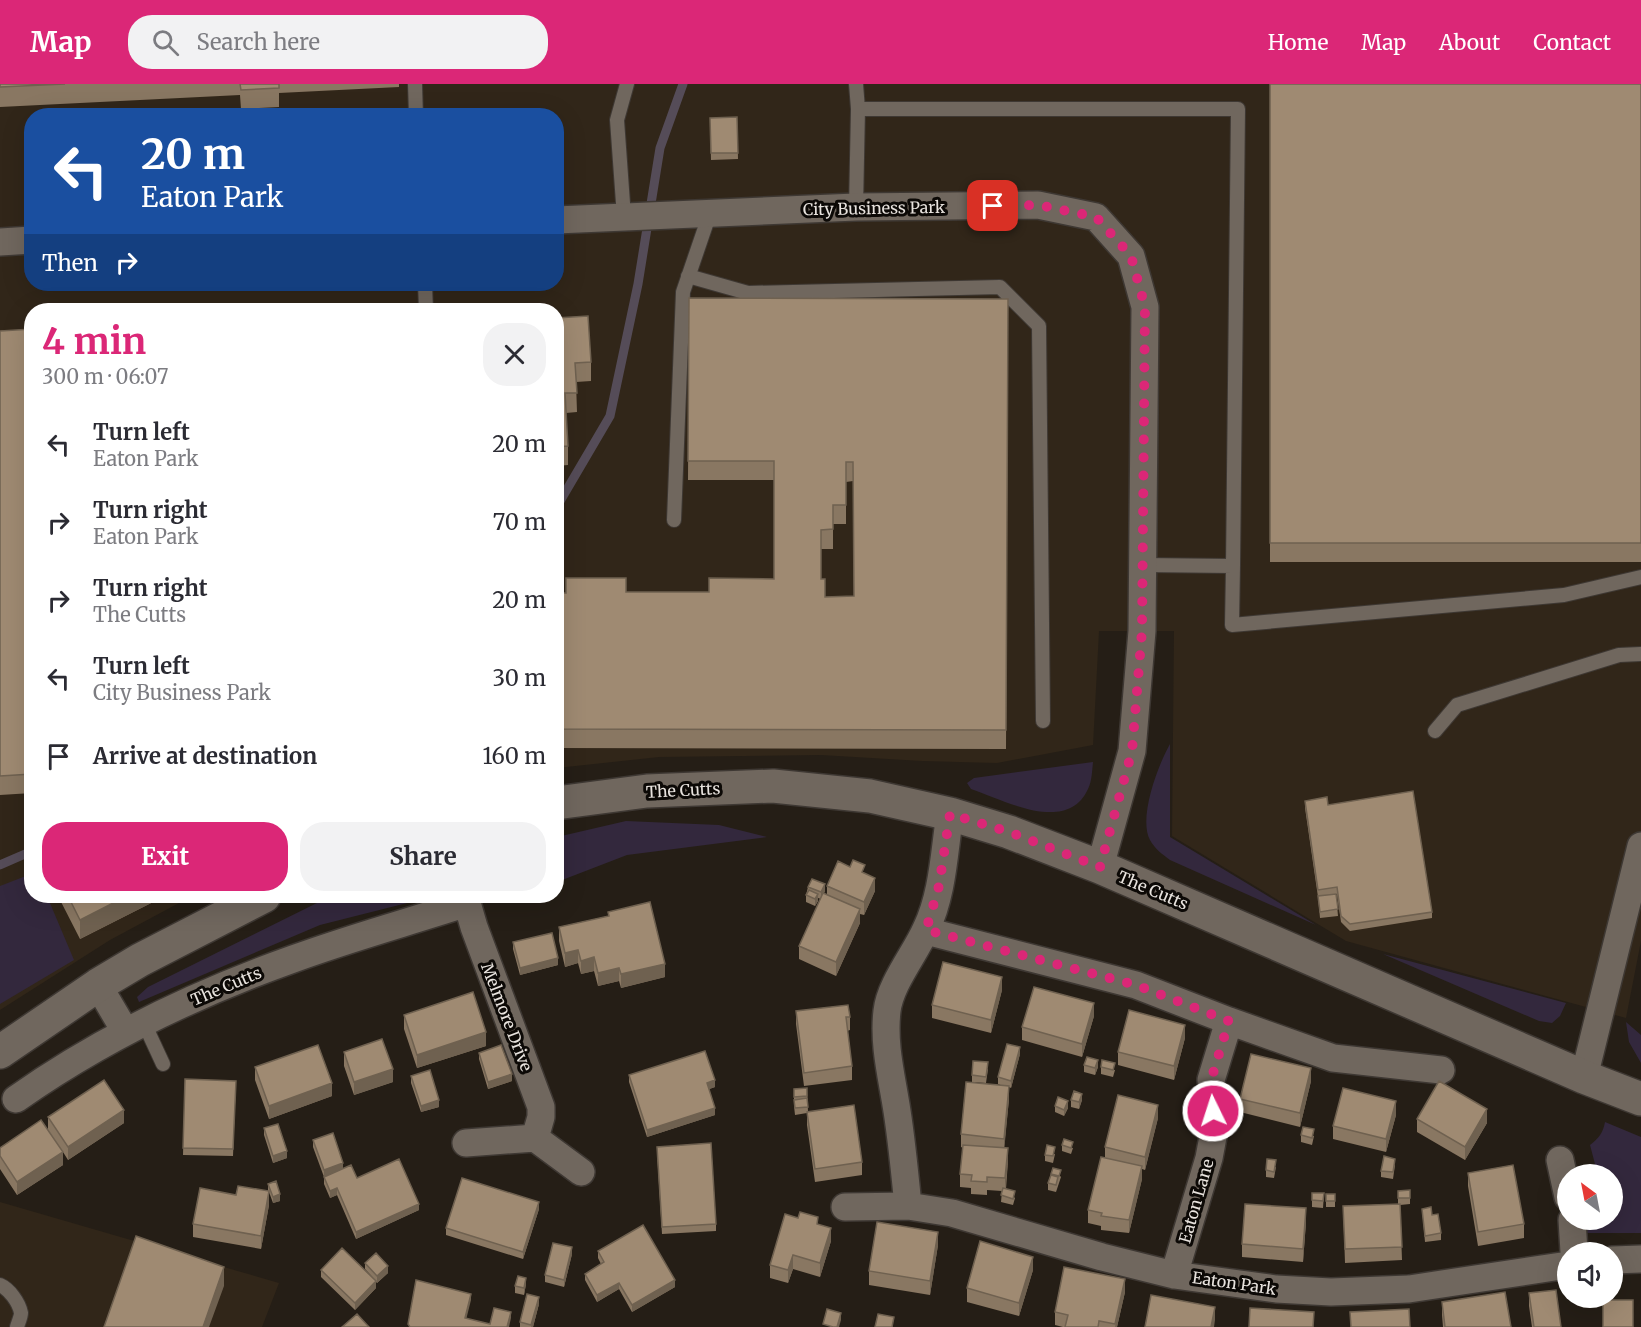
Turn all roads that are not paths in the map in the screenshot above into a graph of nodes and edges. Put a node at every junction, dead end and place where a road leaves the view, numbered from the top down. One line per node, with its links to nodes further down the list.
1 (415, 84): 4 (lane)
2 (627, 84): 8 (lane)
3 (856, 84): 5 (lane)
4 (416, 108)
5 (858, 109): 6 (lane); 15 (lane)
6 (856, 207): 7 (street, City Business Park); 14 (street, City Business Park)
7 (710, 213): 8 (street, City Business Park); 12 (lane)
8 (631, 216): 9 (street, City Business Park)
9 (564, 220)
10 (24, 240): 11 (street)
11 (0, 242)
12 (688, 276): 13 (lane); 18 (lane)
13 (674, 520)
14 (1143, 565): 15 (lane); 23 (street, City Business Park)
15 (1233, 566): 16 (lane)
16 (1641, 577)
17 (1641, 654): 19 (lane)
18 (1043, 721)
19 (1435, 731)
20 (564, 802): 21 (street, The Cutts)
21 (950, 814): 23 (street, The Cutts); 28 (street)
22 (1641, 846): 27 (street)
23 (1100, 867): 35 (street, The Cutts)
24 (250, 903): 29 (street)
25 (454, 903): 31 (street, The Cutts)
26 (467, 903): 38 (street, Melmore Drive)
27 (1634, 904): 35 (street)
28 (926, 930): 30 (street); 43 (street)
29 (98, 985): 31 (street); 32 (street)
30 (1229, 1021): 34 (street); 48 (street, Eaton Lane)
31 (134, 1027): 33 (lane); 36 (street, The Cutts)
32 (0, 1052)
33 (163, 1064)
34 (1441, 1070)
35 (1584, 1077): 37 (street, The Cutts)
36 (16, 1099)
37 (1641, 1099)
38 (535, 1138): 39 (street); 42 (street)
39 (466, 1143)
40 (1560, 1160): 41 (street)
41 (1561, 1164)
42 (581, 1172)
43 (908, 1206): 44 (street, Eaton Park); 48 (street, Eaton Park)
44 (845, 1208)
45 (1641, 1259): 46 (street)
46 (1623, 1260)
47 (1557, 1267): 48 (street, Eaton Park)
48 (1174, 1275)
49 (0, 1286): 50 (lane)
50 (17, 1327)

